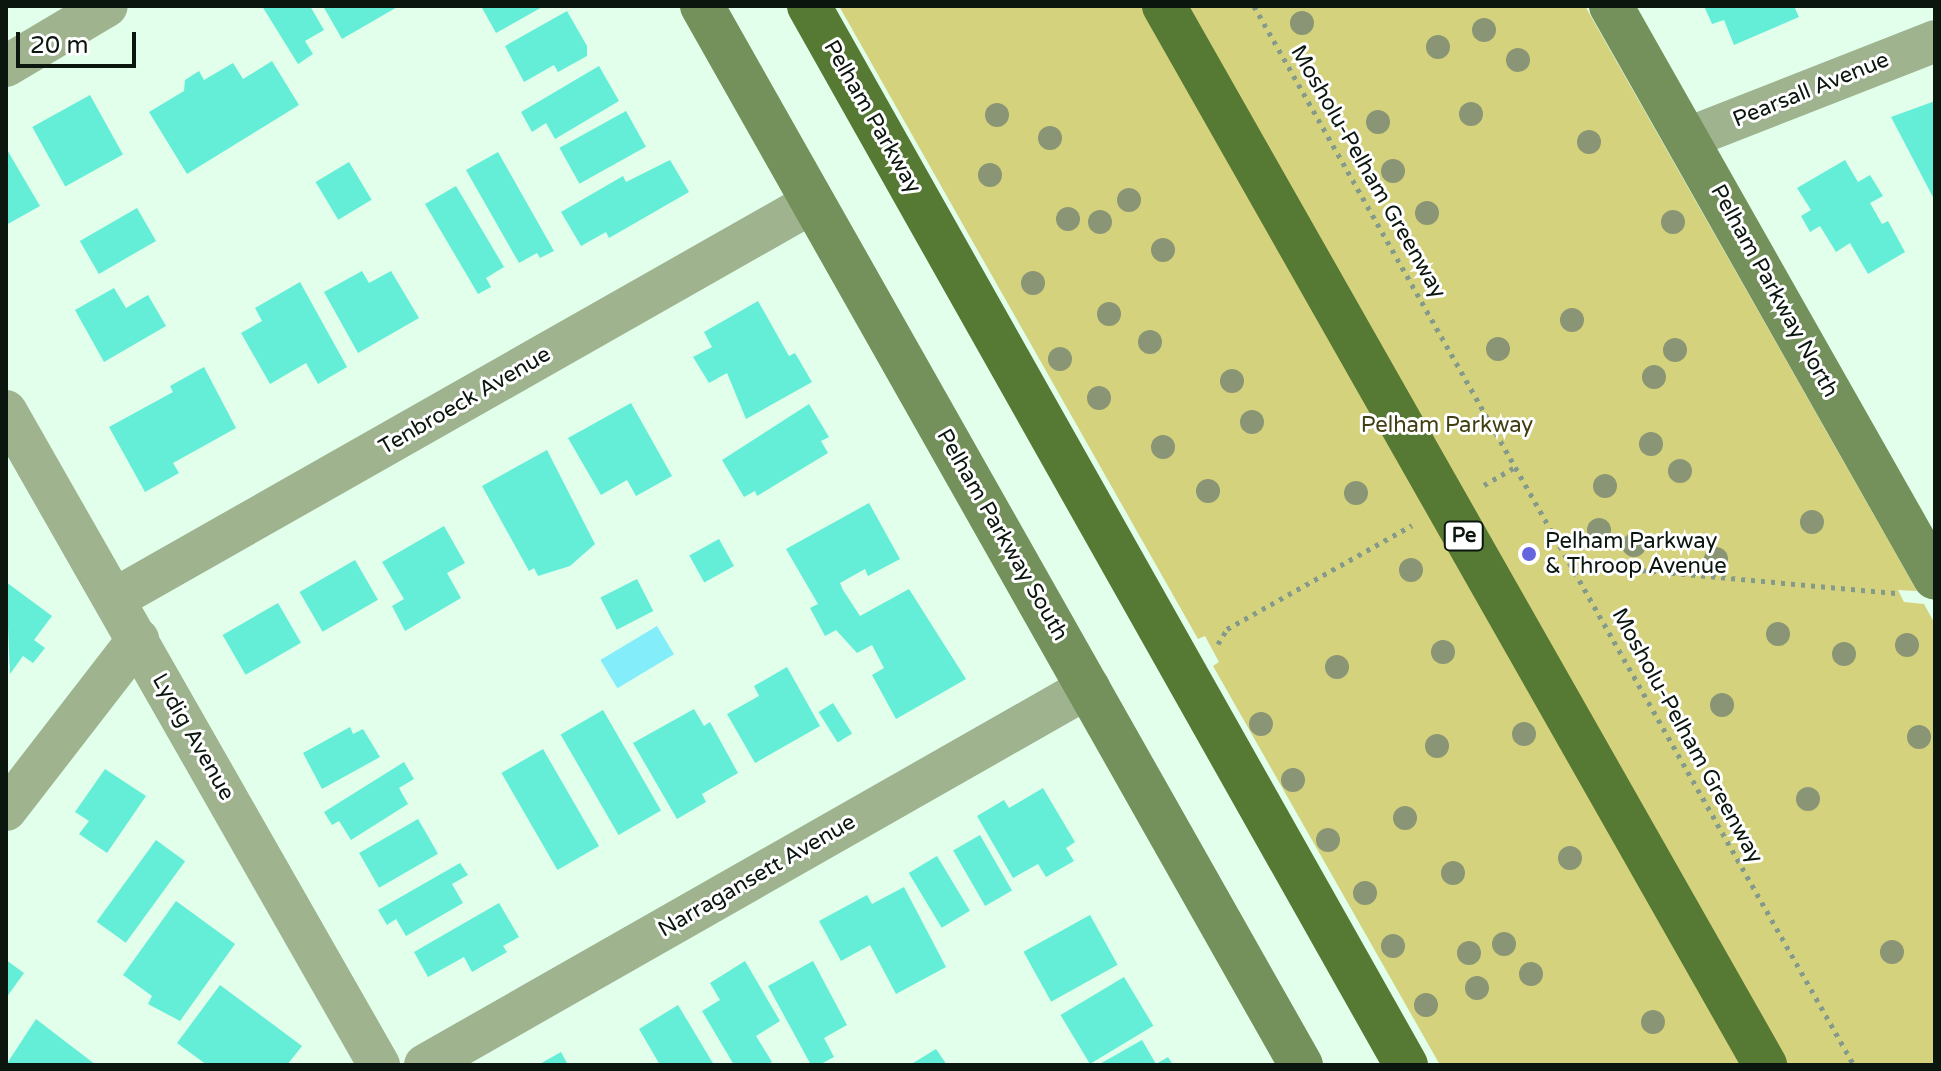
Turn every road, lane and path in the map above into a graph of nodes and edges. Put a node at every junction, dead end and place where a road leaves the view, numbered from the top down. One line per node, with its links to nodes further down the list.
1 (107, 6): 8 (street)
2 (702, 6): 10 (street, Pelham Parkway South)
3 (809, 6): 25 (main road, Pelham Parkway)
4 (1164, 6): 26 (main road, Pe)
5 (1254, 6): 12 (path, Mosholu-Pelham Greenway)
6 (1611, 6): 9 (street, Pelham Parkway North)
7 (1935, 41): 9 (street, Pearsall Avenue)
8 (6, 66)
9 (1688, 138): 16 (street, Pelham Parkway North)
10 (812, 203): 17 (street, Tenbroeck Avenue); 20 (street, Pelham Parkway South)
11 (6, 411): 17 (street, Lydig Avenue)
12 (1518, 465): 13 (path); 15 (path, Mosholu-Pelham Greenway)
13 (1482, 486)
14 (1413, 525): 19 (path)
15 (1572, 564): 16 (path); 27 (path, Mosholu-Pelham Greenway)
16 (1924, 569)
17 (116, 598): 18 (street, Lydig Avenue)
18 (138, 639): 21 (street); 22 (street, Lydig Avenue)
19 (1216, 648)
20 (1089, 687): 23 (street, Narragansett Avenue); 24 (street, Pelham Parkway South)
21 (6, 810)
22 (379, 1065)
23 (425, 1065)
24 (1301, 1065)
25 (1406, 1065)
26 (1765, 1065)
27 (1854, 1065)

